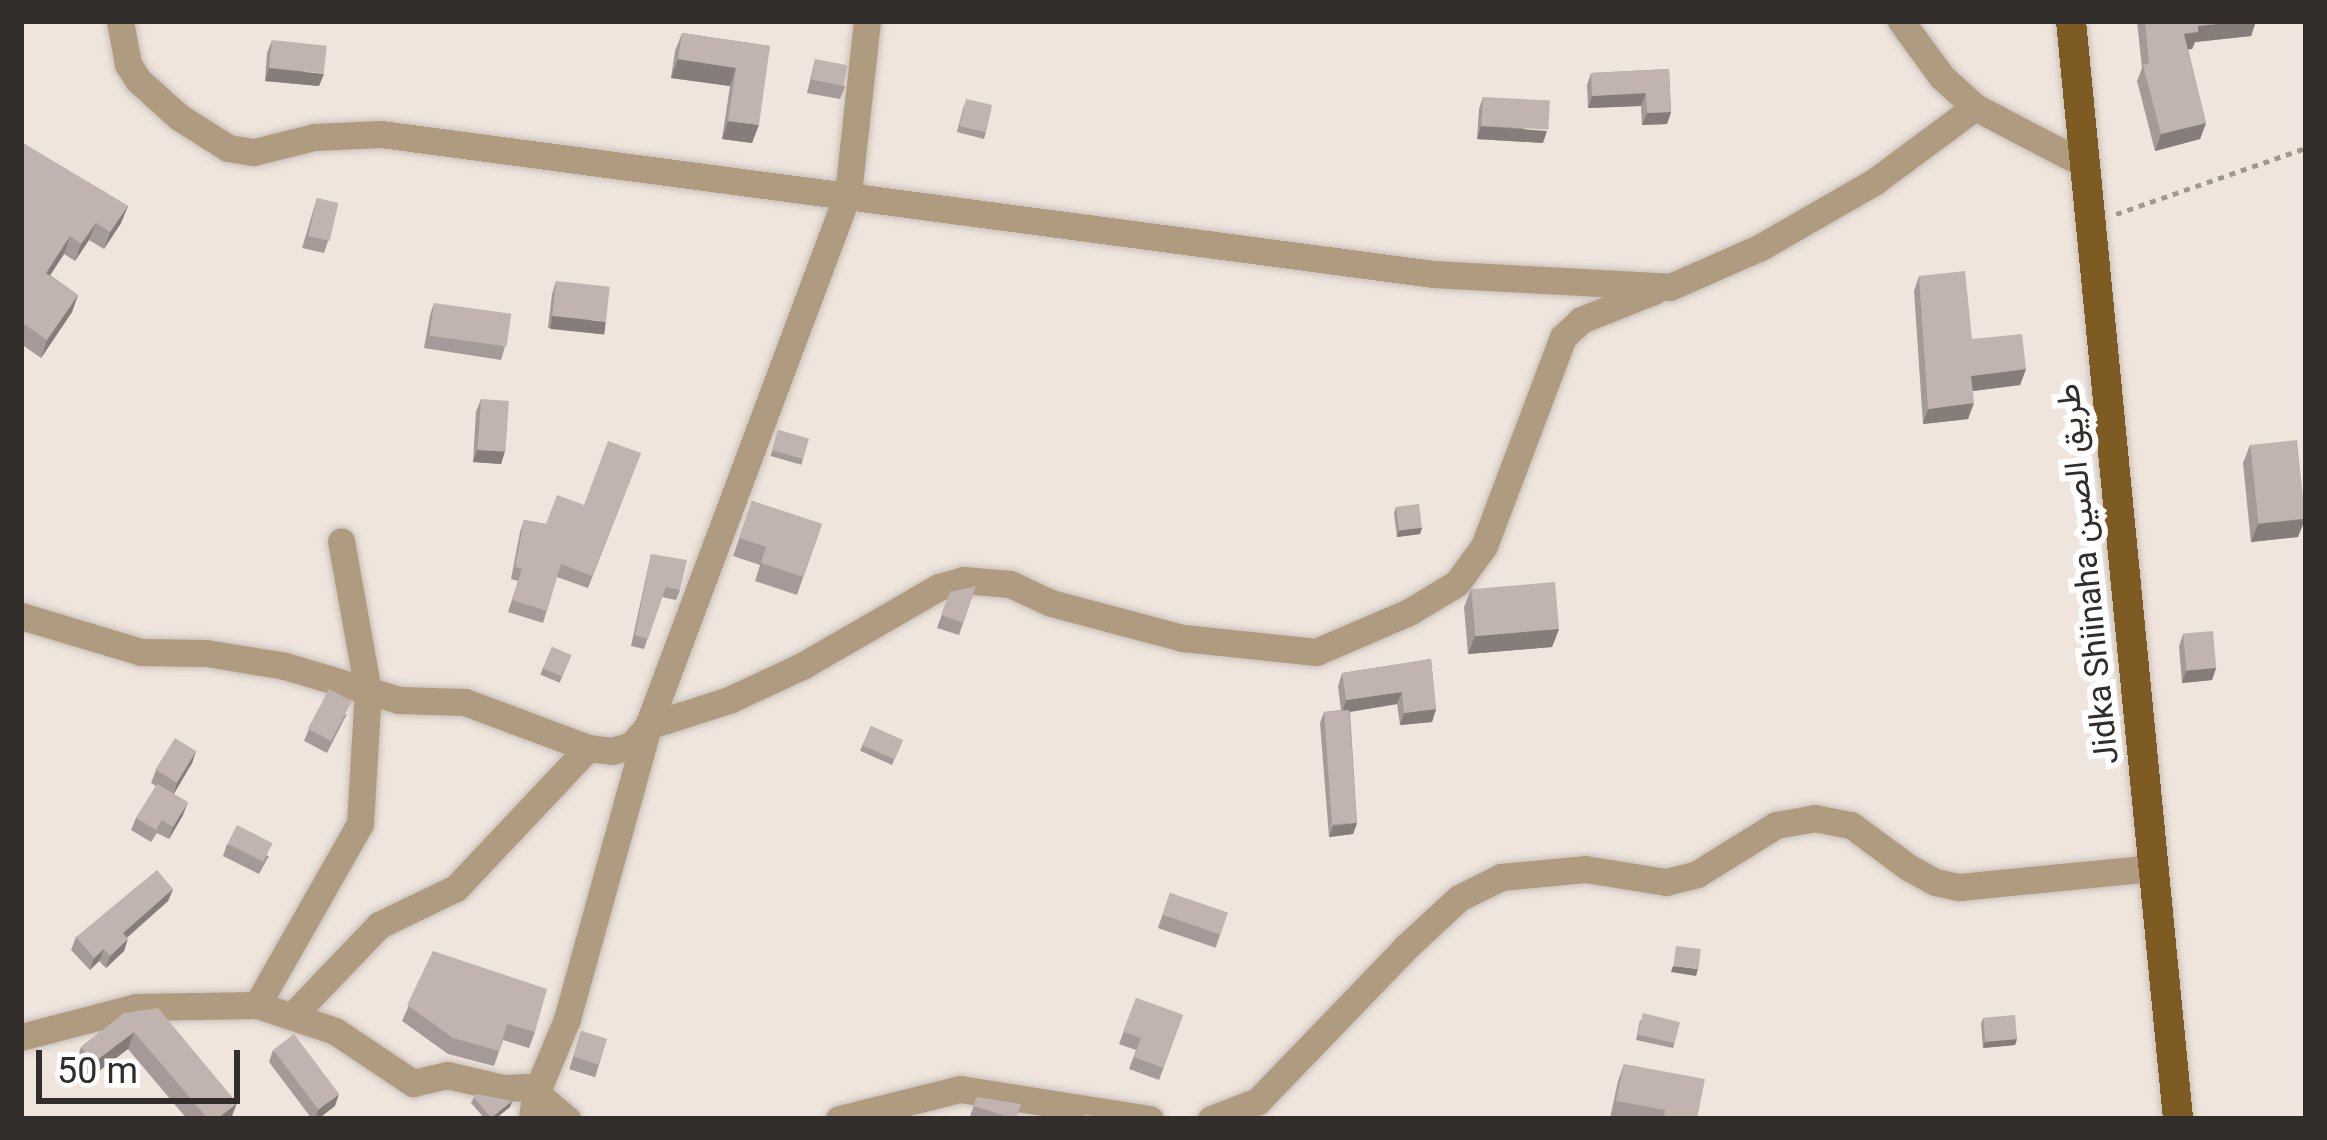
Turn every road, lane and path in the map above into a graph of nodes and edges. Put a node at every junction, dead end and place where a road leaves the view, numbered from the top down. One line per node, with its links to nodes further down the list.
1 (120, 21): 8 (street)
2 (867, 21): 8 (street)
3 (1901, 21): 5 (street)
4 (2071, 21): 7 (main road, Jidka Shiinaha طريق الصين)
5 (1975, 107): 7 (street); 10 (street)
6 (2306, 148): 9 (path)
7 (2084, 164): 9 (main road, Jidka Shiinaha طريق الصين)
8 (848, 193): 10 (street); 14 (street)
9 (2088, 224): 16 (main road, Jidka Shiinaha طريق الصين)
10 (1670, 286): 14 (street)
11 (340, 541): 13 (street)
12 (21, 616): 13 (street)
13 (368, 691): 15 (street); 17 (street)
14 (648, 727): 15 (street); 20 (street)
15 (588, 748): 18 (street)
16 (2152, 868): 24 (street); 25 (main road, Jidka Shiinaha طريق الصين)
17 (257, 1004): 18 (street); 19 (street)
18 (294, 1014): 20 (street)
19 (21, 1037)
20 (534, 1108): 21 (street)
21 (566, 1119)
22 (839, 1119): 23 (street)
23 (1150, 1119)
24 (1211, 1119)
25 (2178, 1119)

